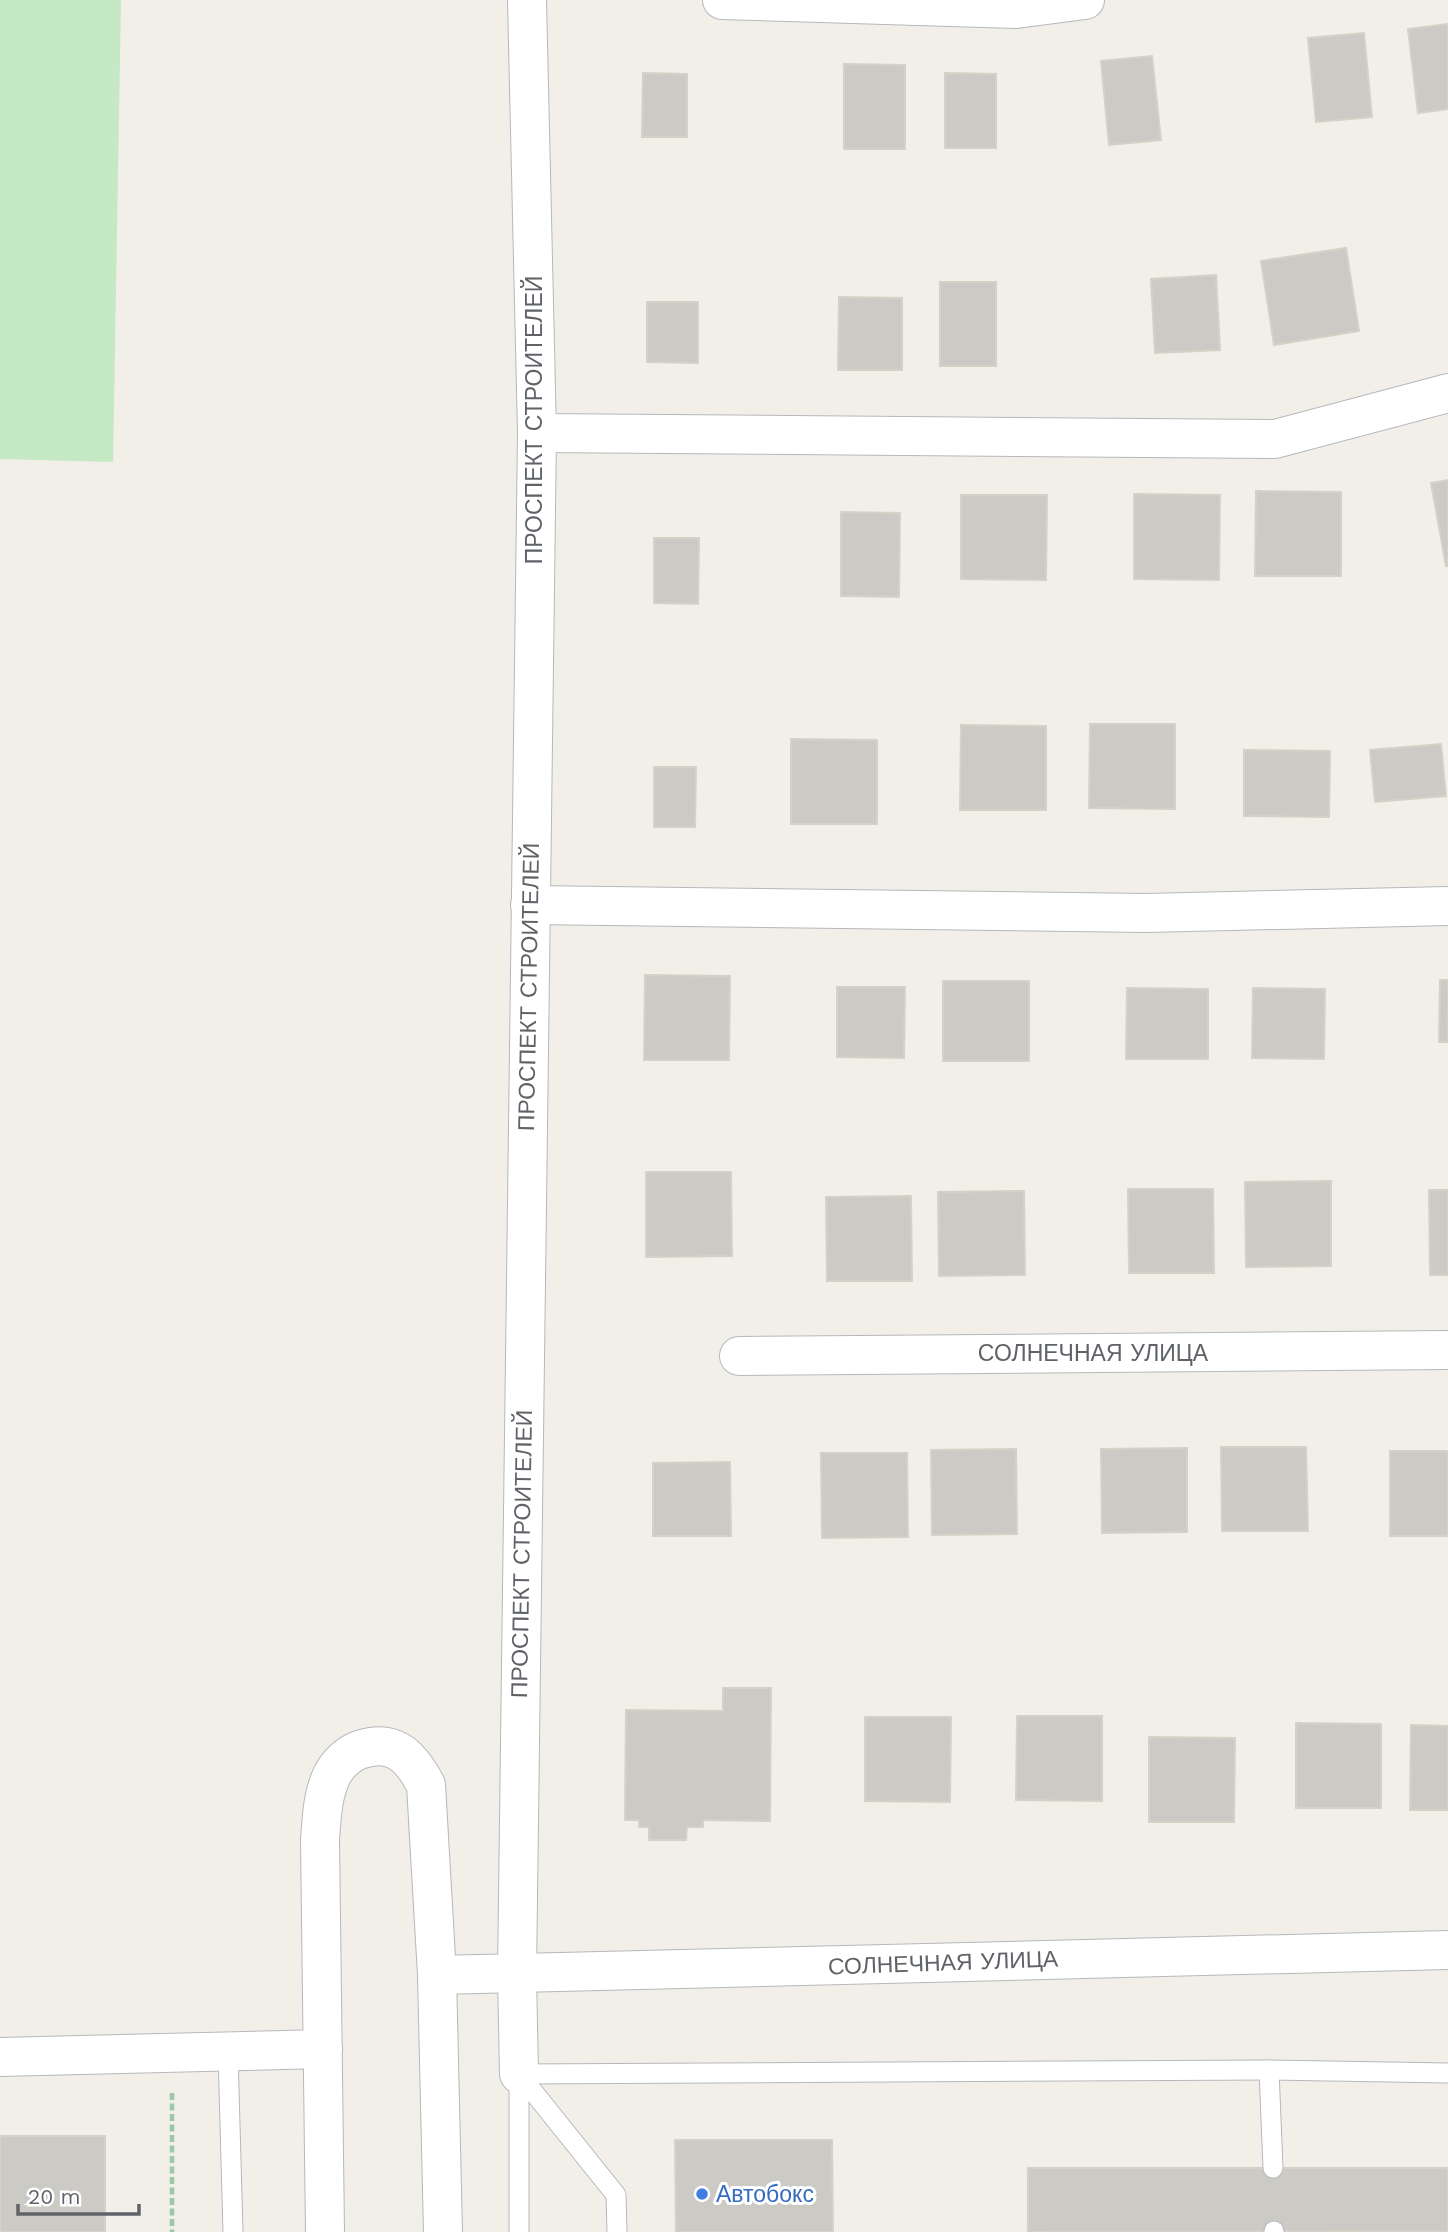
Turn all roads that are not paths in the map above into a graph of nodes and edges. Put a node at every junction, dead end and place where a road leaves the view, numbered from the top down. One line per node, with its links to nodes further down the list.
1 (527, 0): 5 (street, ПРОСПЕКТ СТРОИТЕЛЕЙ)
2 (722, 0): 3 (street)
3 (1085, 0)
4 (1448, 393): 5 (street)
5 (537, 433): 6 (street, ПРОСПЕКТ СТРОИТЕЛЕЙ)
6 (530, 905): 7 (street); 12 (street, ПРОСПЕКТ СТРОИТЕЛЕЙ)
7 (1448, 906)
8 (1448, 1350): 9 (street, СОЛНЕЧНАЯ УЛИЦА)
9 (739, 1356)
10 (1448, 1950): 12 (street, СОЛНЕЧНАЯ УЛИЦА)
11 (437, 1975): 12 (street, СОЛНЕЧНАЯ УЛИЦА); 13 (street); 22 (street)
12 (517, 1975): 18 (street, ПРОСПЕКТ СТРОИТЕЛЕЙ)
13 (323, 2049): 14 (street); 21 (street)
14 (228, 2053): 15 (street); 20 (lane)
15 (0, 2057)
16 (1269, 2070): 17 (lane); 18 (lane); 19 (lane)
17 (1448, 2073)
18 (519, 2074): 23 (lane); 24 (lane)
19 (1273, 2168)
20 (233, 2232)
21 (325, 2232)
22 (443, 2232)
23 (519, 2232)
24 (617, 2232)

